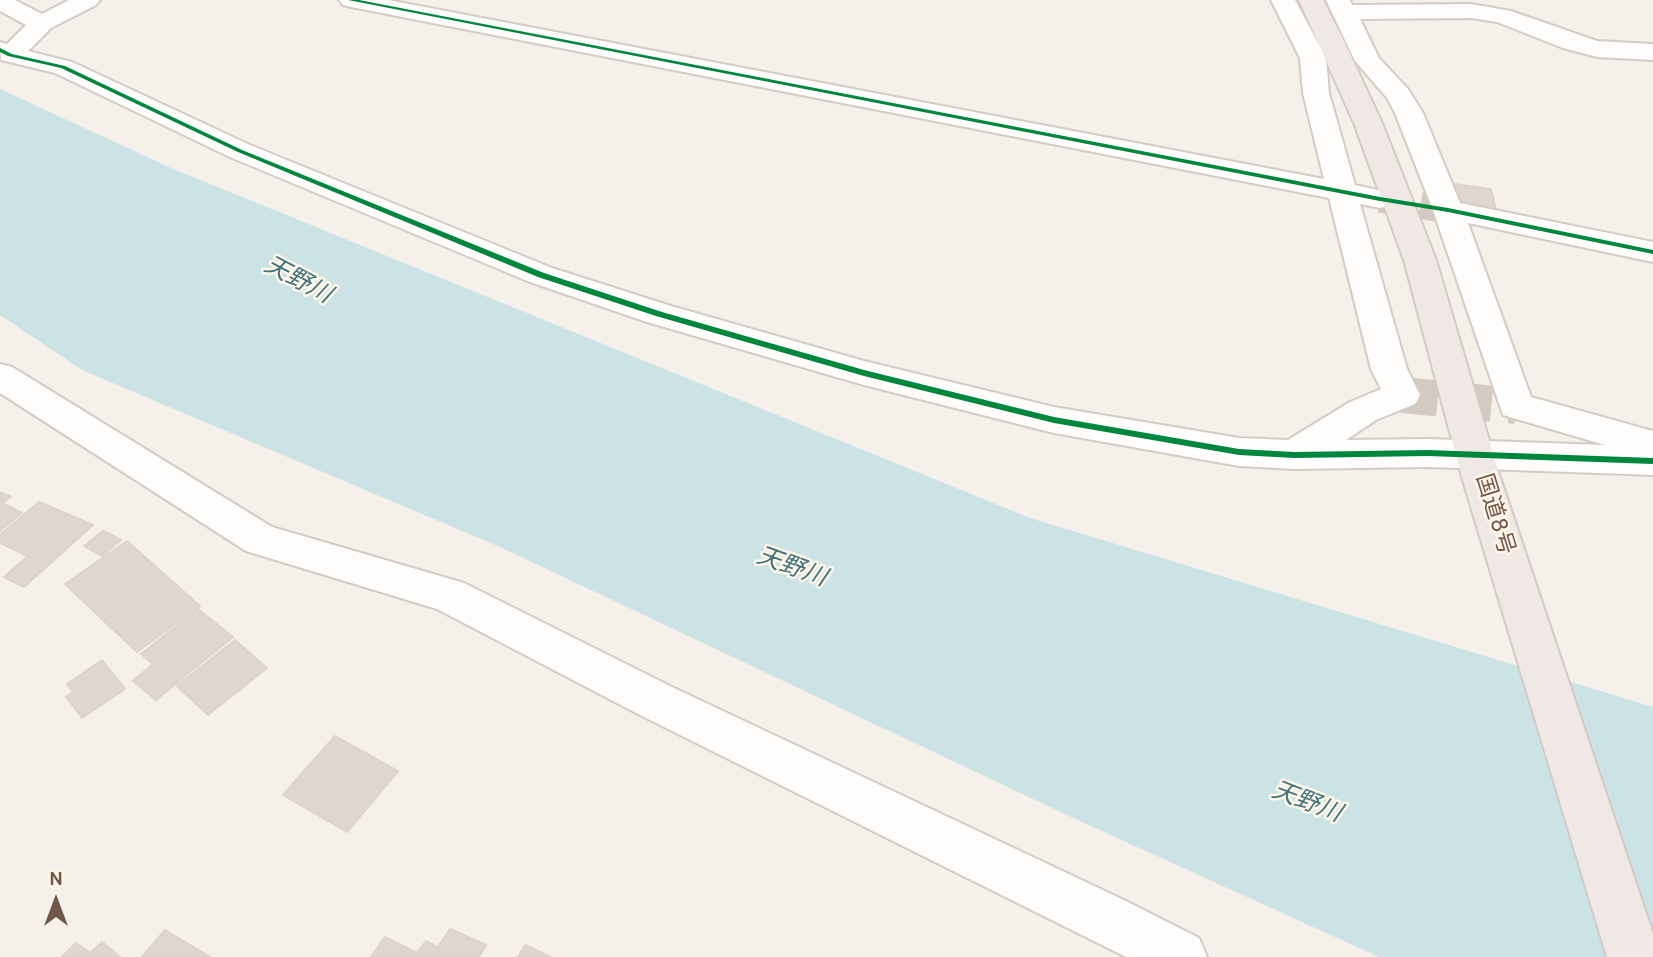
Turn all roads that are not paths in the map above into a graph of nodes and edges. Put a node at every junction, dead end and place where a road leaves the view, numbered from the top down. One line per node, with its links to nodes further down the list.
1 (88, 0): 8 (street)
2 (351, 0): 12 (street)
3 (1283, 0): 12 (street)
4 (1311, 0): 20 (highway, 国道8号)
5 (1519, 0): 9 (street)
6 (0, 2): 8 (street)
7 (1342, 6): 9 (street); 14 (street)
8 (43, 23): 10 (street)
9 (1535, 27): 11 (street)
10 (5, 52): 18 (street)
11 (1653, 52)
12 (1344, 192): 13 (street); 18 (street)
13 (1380, 199)
14 (1448, 210): 15 (street); 17 (street)
15 (1653, 252)
16 (0, 376): 21 (street)
17 (1653, 446)
18 (1294, 455): 20 (street)
19 (1653, 461): 20 (street)
20 (1478, 465): 22 (highway, 国道8号)
21 (1180, 957)
22 (1634, 957)

